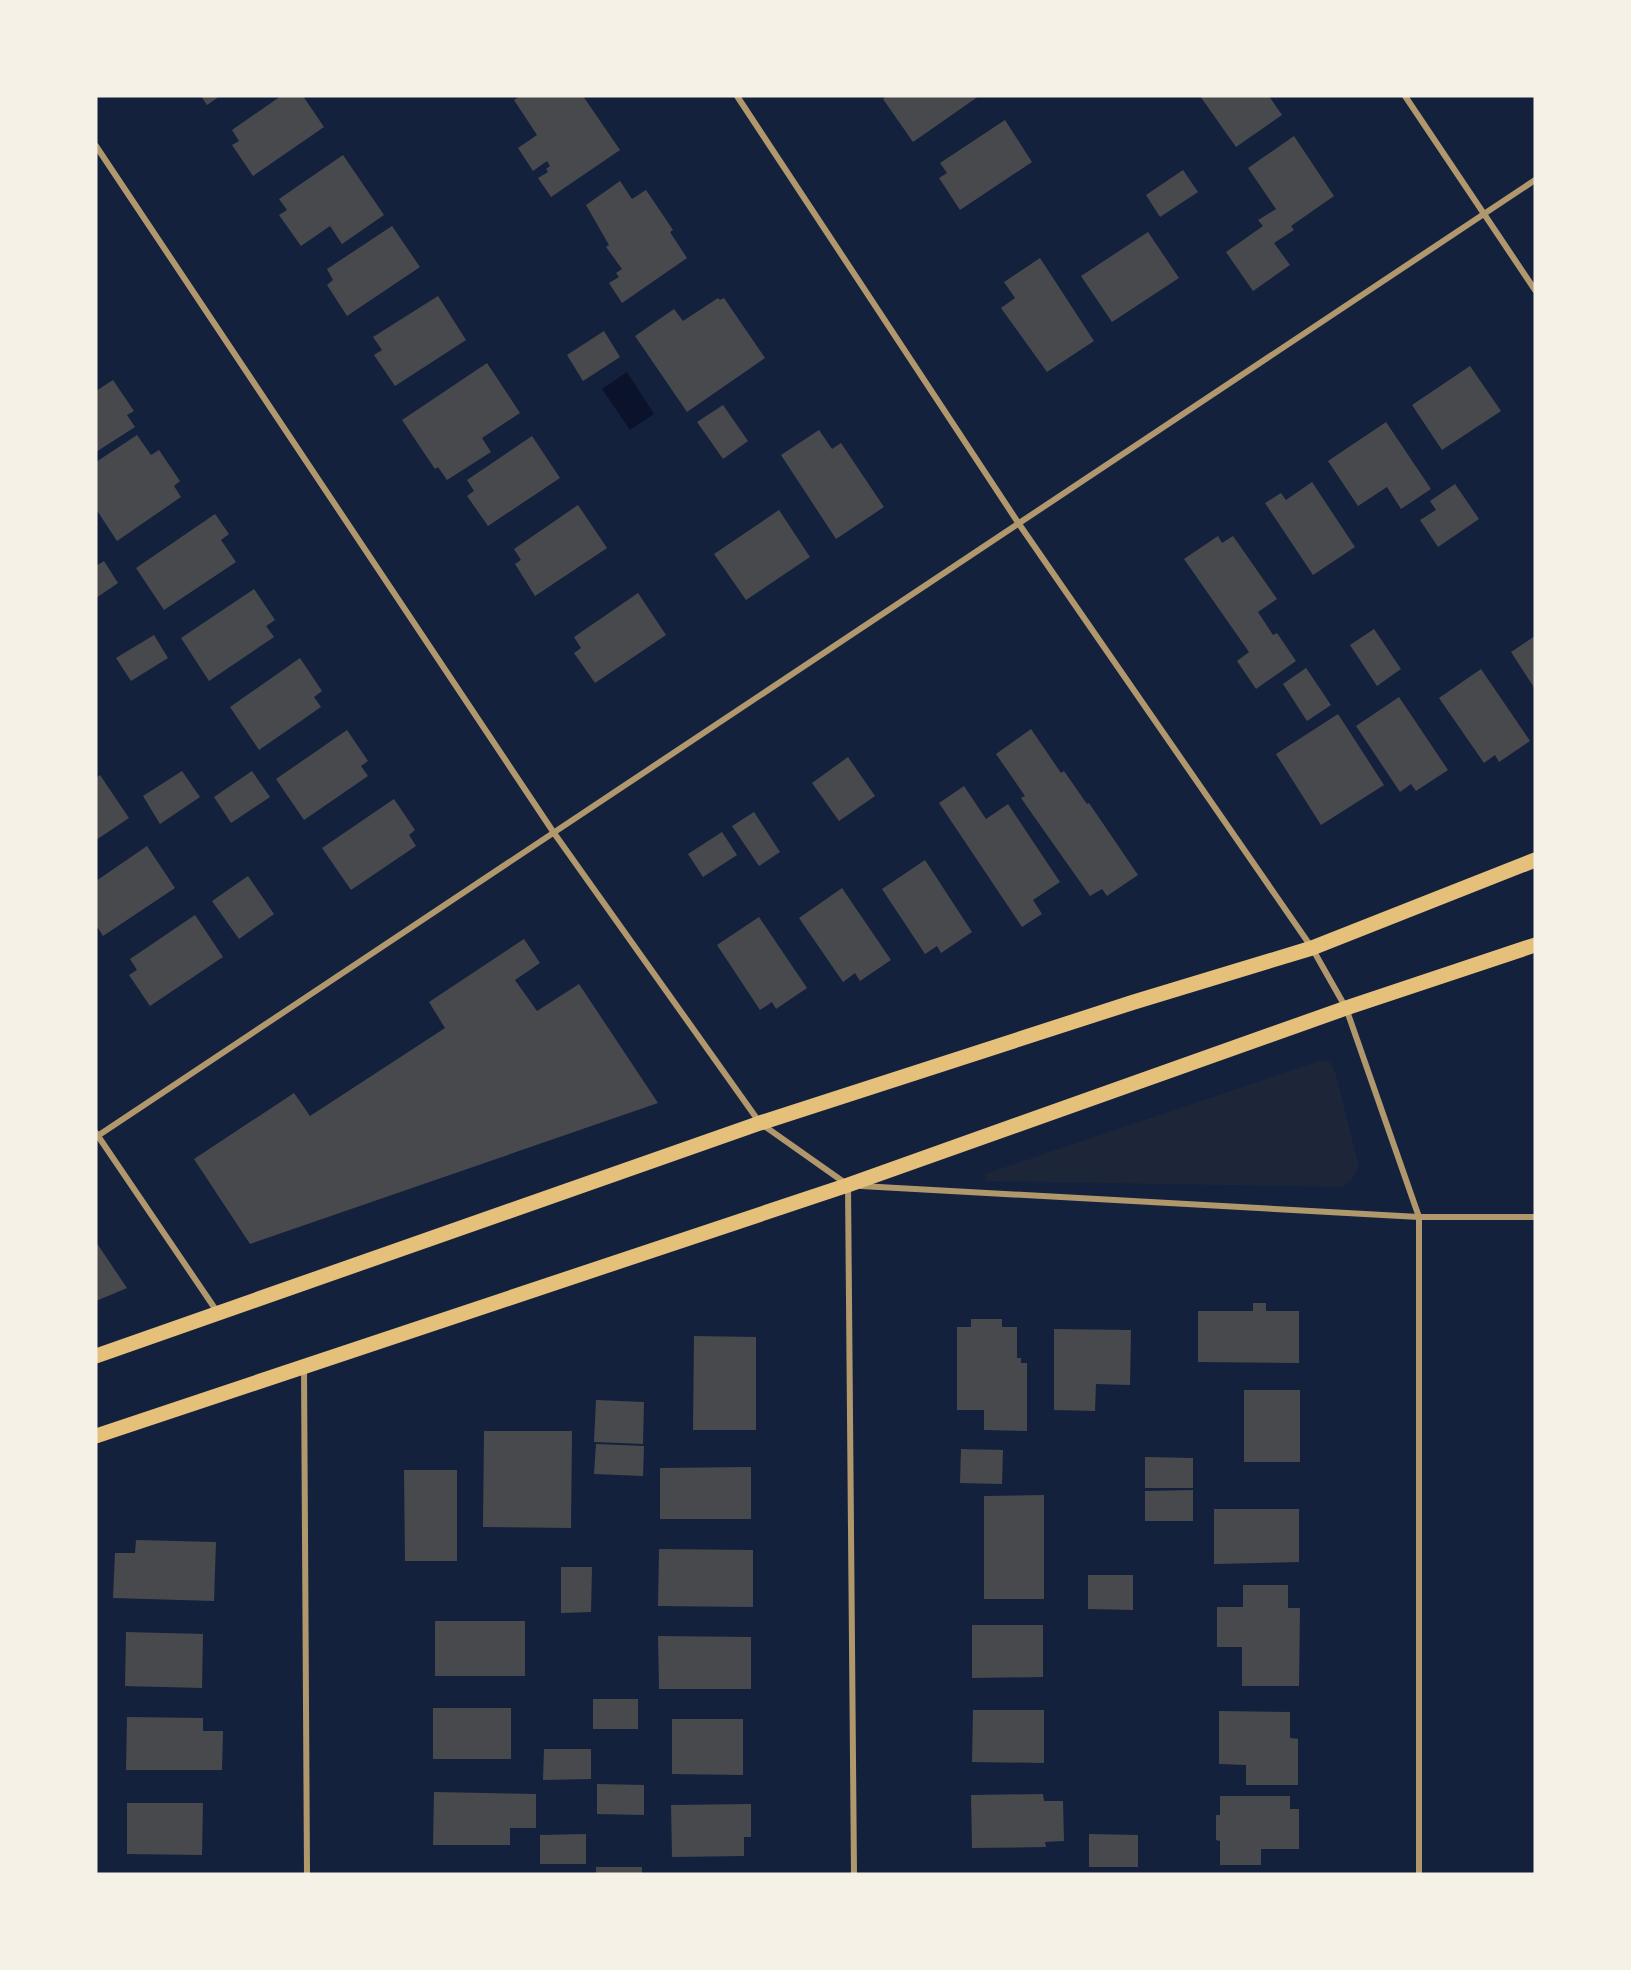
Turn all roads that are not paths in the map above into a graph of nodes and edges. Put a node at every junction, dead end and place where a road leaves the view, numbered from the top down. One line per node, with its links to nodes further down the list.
1 (737, 96): 7 (street)
2 (1405, 96): 5 (street)
3 (96, 146): 8 (street)
4 (1535, 180): 5 (street)
5 (1483, 215): 6 (street); 7 (street)
6 (1535, 290)
7 (1019, 524): 8 (street); 11 (street)
8 (554, 833): 13 (street); 14 (street)
9 (1535, 860): 11 (main road)
10 (1535, 945): 12 (main road)
11 (1312, 948): 12 (street); 13 (main road)
12 (1346, 1008): 15 (main road); 16 (street)
13 (760, 1123): 15 (street); 18 (main road)
14 (97, 1135): 18 (street)
15 (848, 1185): 16 (street); 20 (main road); 23 (street)
16 (1419, 1217): 17 (street); 24 (street)
17 (1535, 1217)
18 (219, 1314): 19 (main road)
19 (96, 1356)
20 (304, 1365): 21 (main road); 22 (street)
21 (96, 1436)
22 (307, 1874)
23 (854, 1874)
24 (1419, 1874)

